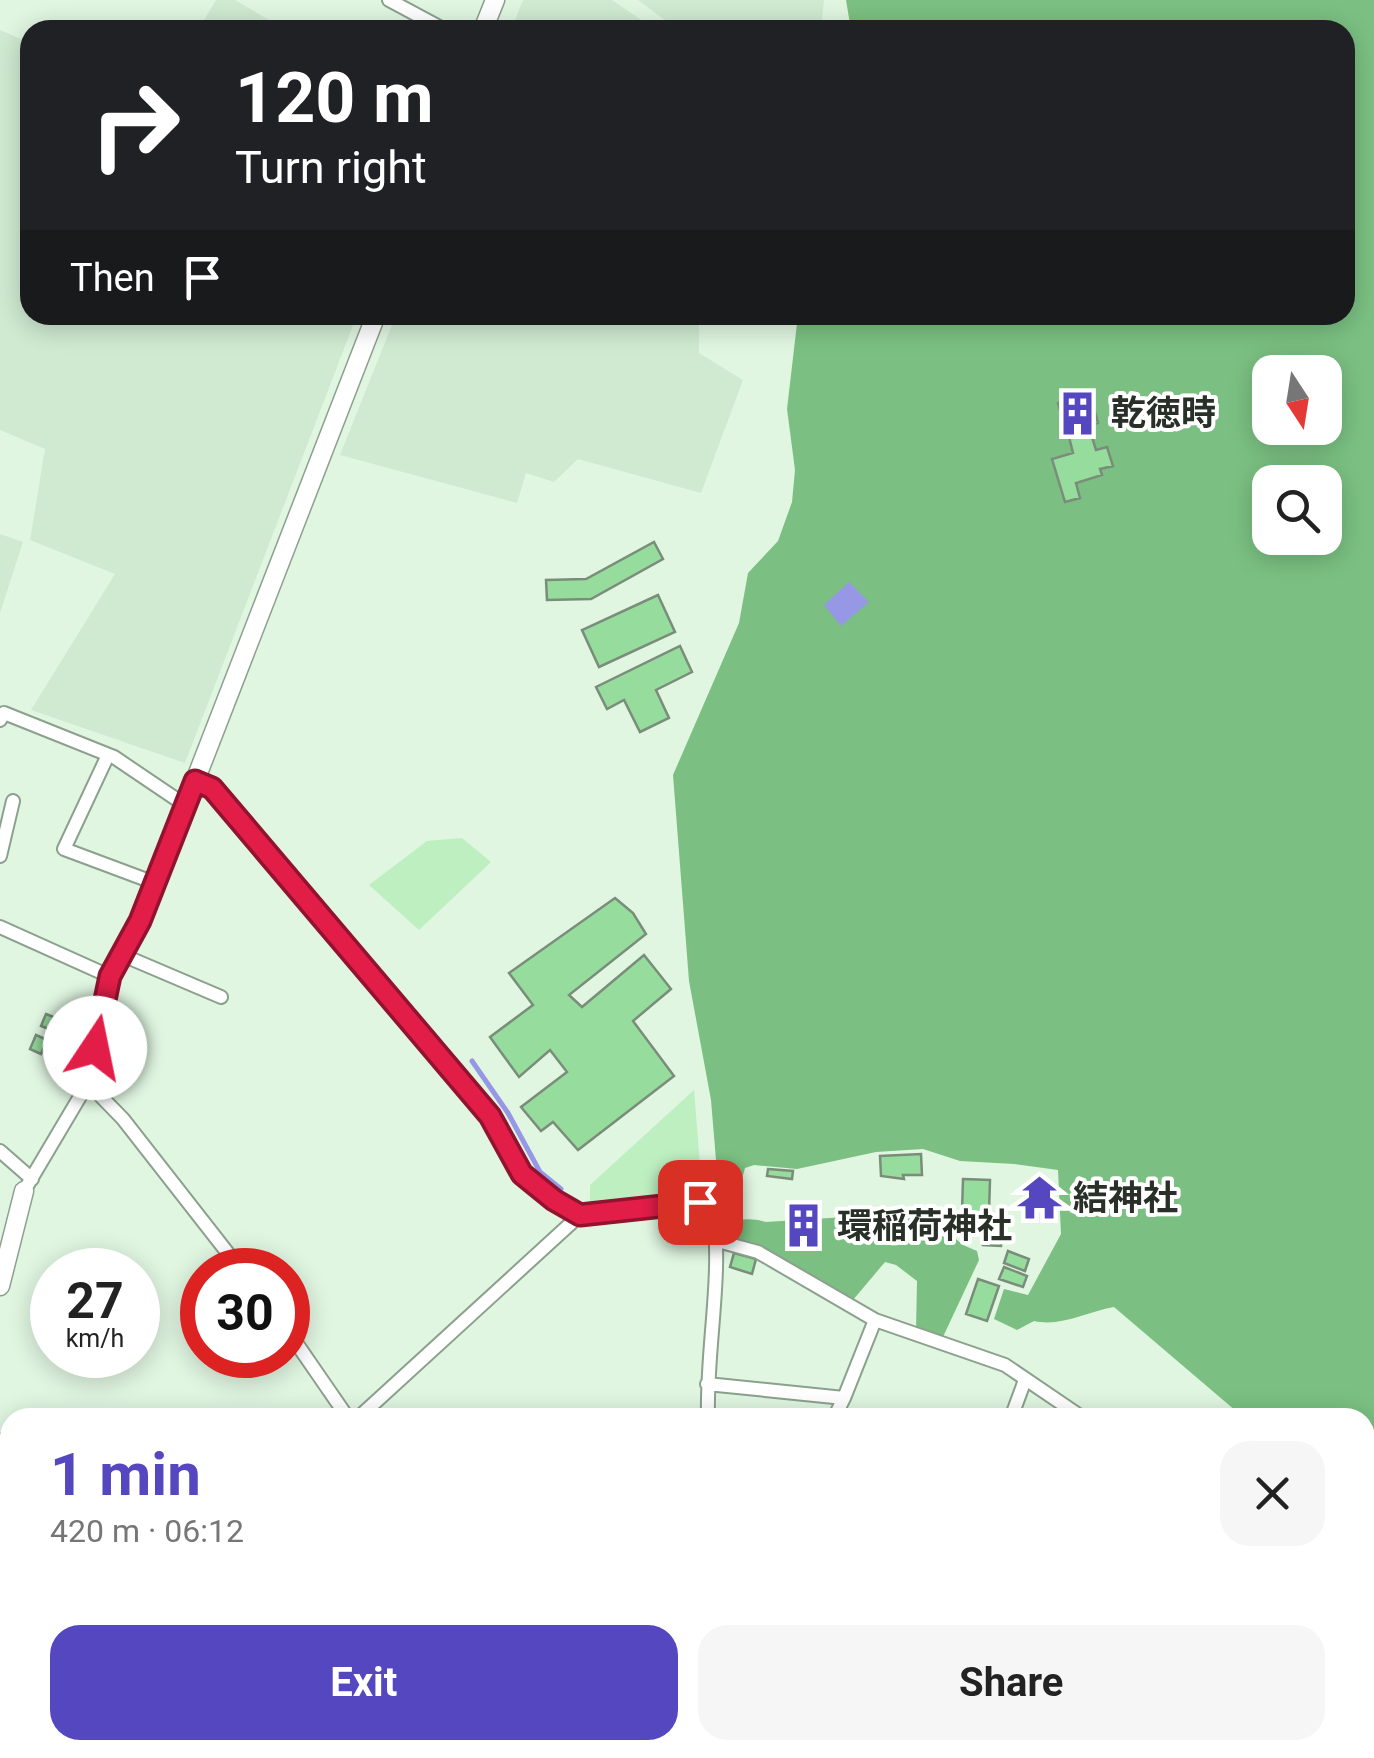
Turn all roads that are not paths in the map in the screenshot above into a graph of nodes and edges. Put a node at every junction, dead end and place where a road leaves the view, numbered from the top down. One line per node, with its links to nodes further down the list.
1 (389, 0): 2 (street)
2 (415, 7)
3 (372, 325): 6 (street)
4 (0, 720): 5 (street)
5 (108, 755): 8 (street); 10 (street)
6 (195, 781): 8 (street); 18 (street)
7 (13, 801): 9 (street)
8 (185, 805): 10 (street)
9 (0, 856)
10 (155, 883): 12 (street)
11 (0, 927): 13 (street)
12 (120, 954): 13 (street); 14 (street)
13 (110, 976): 15 (street)
14 (221, 997)
15 (88, 1084): 17 (street); 20 (street)
16 (0, 1152): 17 (street)
17 (28, 1185): 21 (street)
18 (580, 1215): 19 (street); 28 (street)
19 (718, 1240): 22 (street); 25 (street)
20 (224, 1248)
21 (0, 1286)
22 (875, 1320): 24 (street); 26 (street)
23 (310, 1363): 27 (street)
24 (1026, 1380): 31 (street); 32 (street)
25 (707, 1384): 26 (street); 29 (street)
26 (844, 1398): 30 (street)
27 (341, 1408)
28 (369, 1408)
29 (708, 1408)
30 (839, 1408)
31 (1015, 1408)
32 (1068, 1408)

